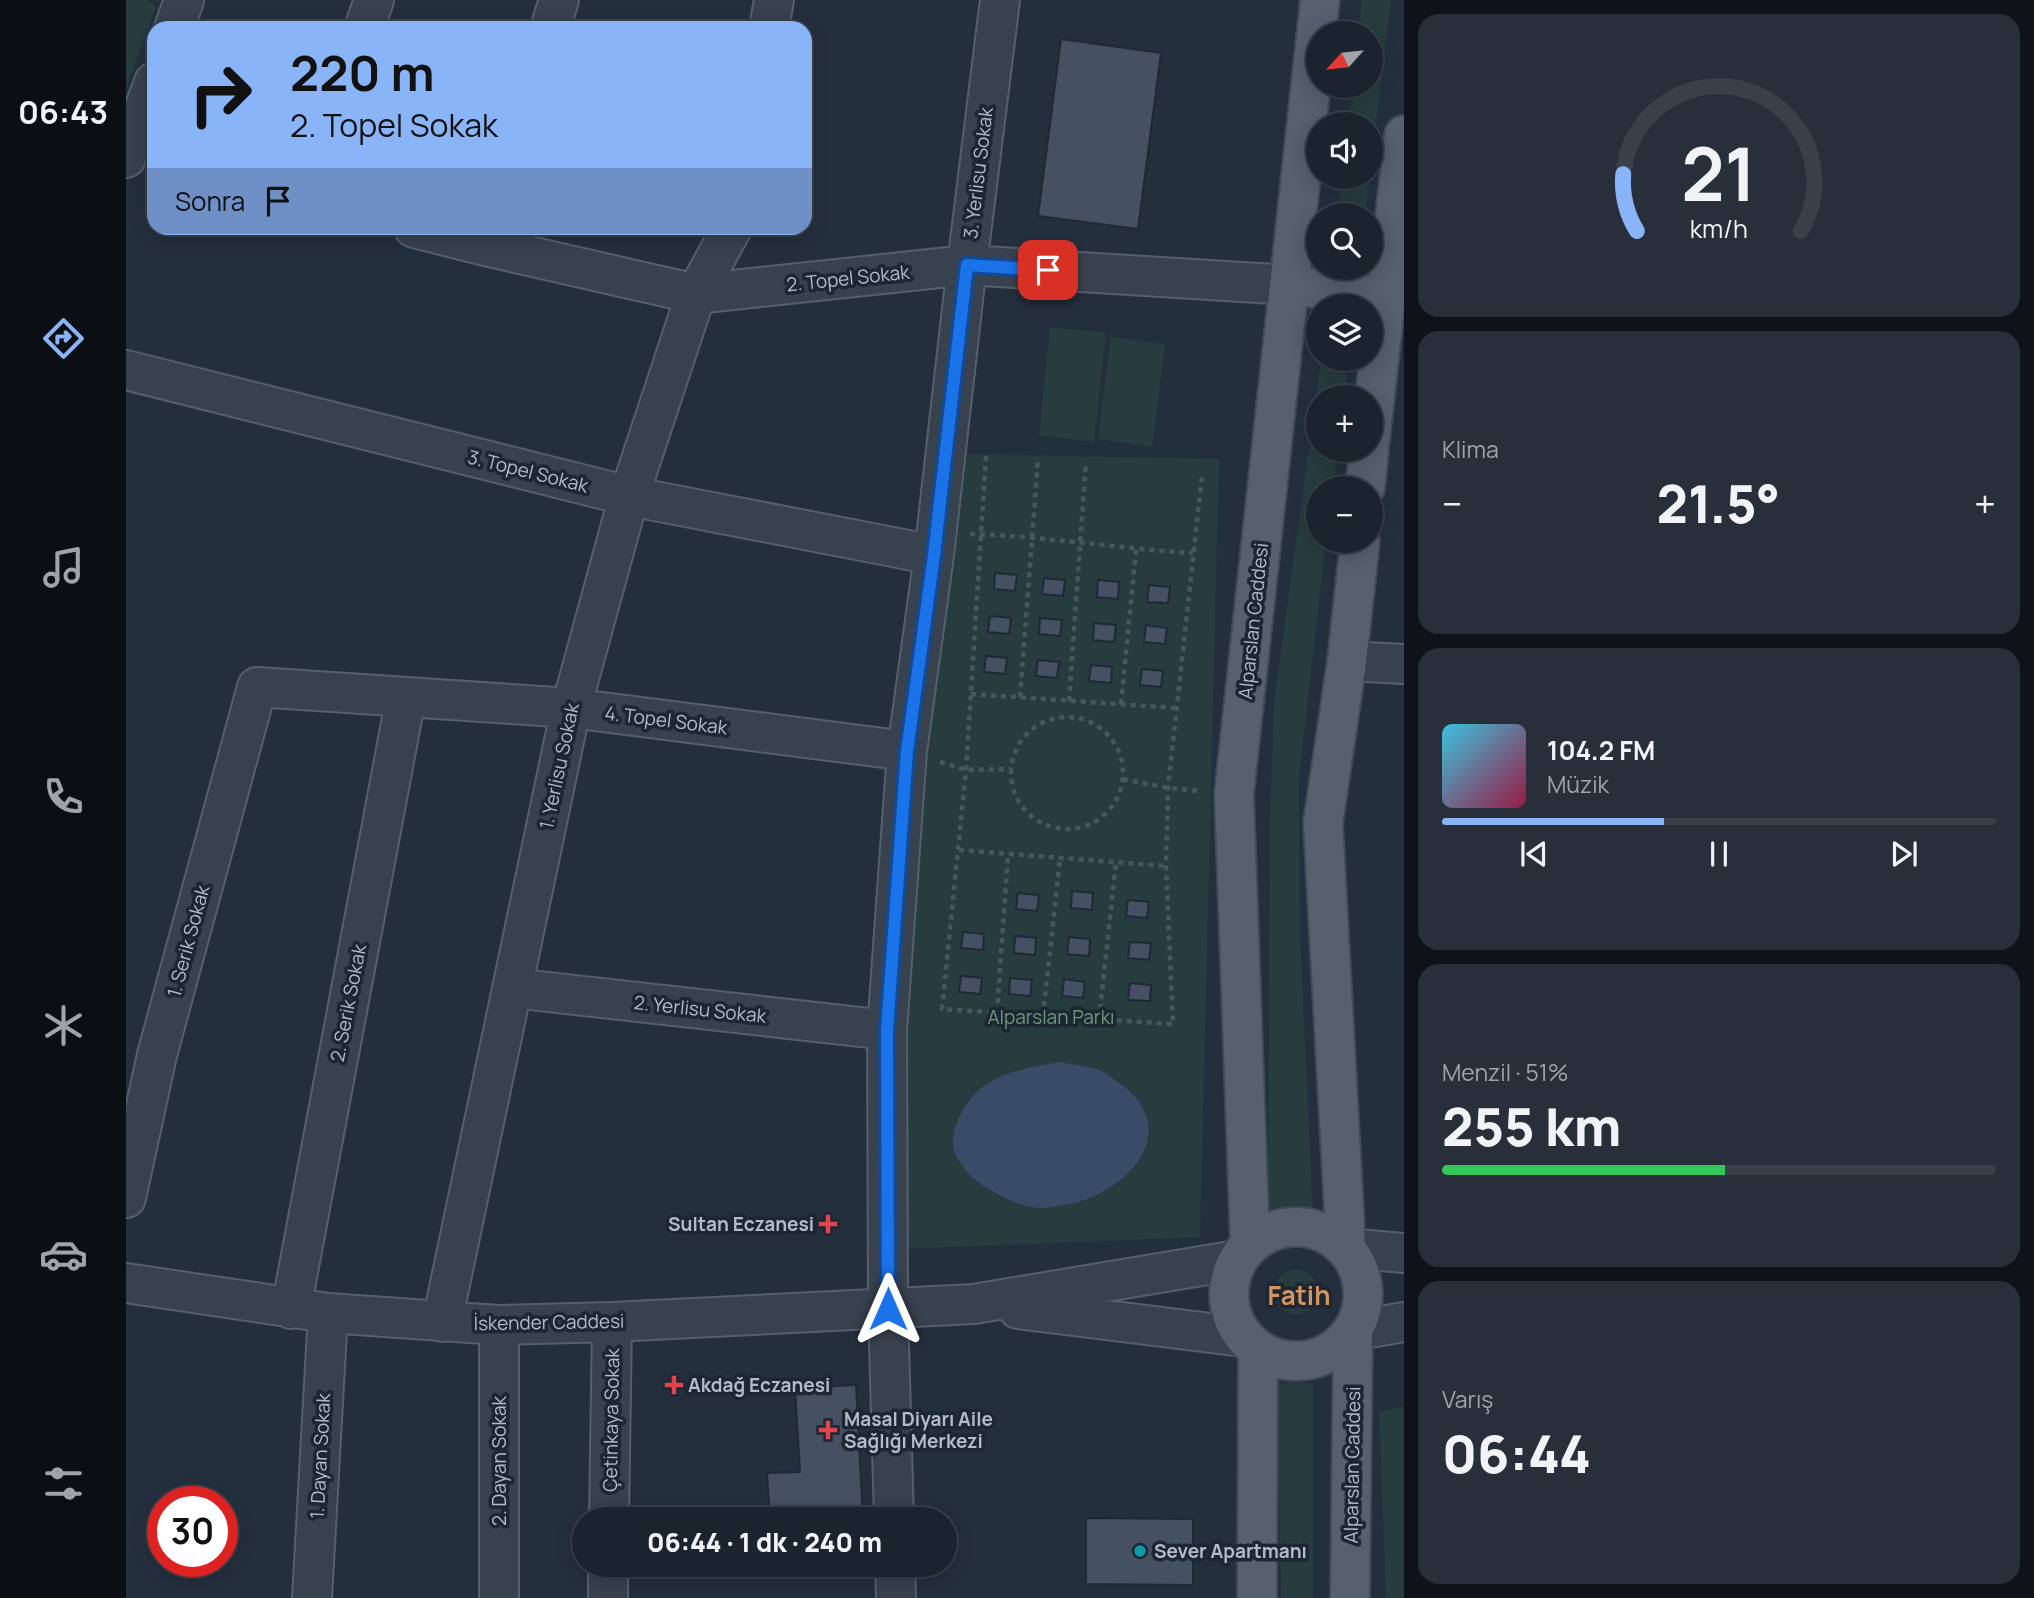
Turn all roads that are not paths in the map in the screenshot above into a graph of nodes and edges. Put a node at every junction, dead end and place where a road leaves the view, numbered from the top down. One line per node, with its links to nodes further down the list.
1 (184, 0): 7 (street)
2 (374, 0): 8 (street)
3 (559, 0): 9 (street)
4 (774, 0): 10 (street)
5 (1000, 0): 16 (street, 3. Yerlisu Sokak)
6 (1320, 0): 17 (main road, Alparslan Caddesi)
7 (176, 21)
8 (366, 21)
9 (552, 21)
10 (770, 21)
11 (147, 106): 13 (street)
12 (1404, 135): 19 (main road)
13 (134, 152)
14 (728, 235): 18 (street, 1. Yerlisu Sokak)
15 (484, 236): 18 (street, 2. Topel Sokak)
16 (967, 265): 17 (street, 2. Topel Sokak); 18 (street, 2. Topel Sokak); 24 (street, 3. Yerlisu Sokak)
17 (1290, 285): 19 (main road); 35 (main road, Alparslan Caddesi)
18 (696, 294): 22 (street, 1. Yerlisu Sokak)
19 (1395, 298): 21 (main road)
20 (126, 370): 22 (street, 3. Topel Sokak)
21 (1380, 385)
22 (629, 496): 24 (street, 3. Topel Sokak); 29 (street, 1. Yerlisu Sokak)
23 (1359, 553): 25 (main road, Alparslan Caddesi)
24 (934, 555): 30 (street, 3. Yerlisu Sokak)
25 (1347, 661): 26 (street); 34 (main road, Alparslan Caddesi)
26 (1404, 664)
27 (257, 687): 28 (street, 4. Topel Sokak); 33 (street, 1. Serik Sokak)
28 (406, 697): 29 (street, 4. Topel Sokak); 40 (street, 2. Serik Sokak)
29 (571, 708): 30 (street, 4. Topel Sokak); 31 (street, 1. Yerlisu Sokak)
30 (907, 751): 32 (street, 3. Yerlisu Sokak)
31 (512, 988): 32 (street, 2. Yerlisu Sokak); 41 (street, 1. Yerlisu Sokak)
32 (887, 1030): 39 (street, 3. Yerlisu Sokak)
33 (126, 1198)
34 (1346, 1248): 35 (main road); 36 (street); 45 (main road, Alparslan Caddesi)
35 (1243, 1252): 38 (street); 46 (main road, Alparslan Caddesi)
36 (1404, 1253)
37 (126, 1283): 40 (street, İskender Caddesi)
38 (974, 1304): 39 (street, İskender Caddesi); 46 (street)
39 (888, 1309): 42 (street, İskender Caddesi); 48 (street, 3. Yerlisu Sokak)
40 (309, 1311): 41 (street, İskender Caddesi); 51 (street, 1. Dayan Sokak)
41 (442, 1322): 44 (street, İskender Caddesi)
42 (612, 1322): 44 (street, İskender Caddesi); 47 (street, Çetinkaya Sokak)
43 (1404, 1322): 45 (street)
44 (499, 1325): 52 (street, 2. Dayan Sokak)
45 (1353, 1331): 46 (main road); 56 (main road, Alparslan Caddesi)
46 (1251, 1344): 55 (main road, Alparslan Caddesi)
47 (609, 1507)
48 (894, 1507)
49 (608, 1577): 53 (street)
50 (896, 1577): 54 (street)
51 (312, 1598)
52 (499, 1598)
53 (608, 1598)
54 (897, 1598)
55 (1257, 1598)
56 (1350, 1598)

